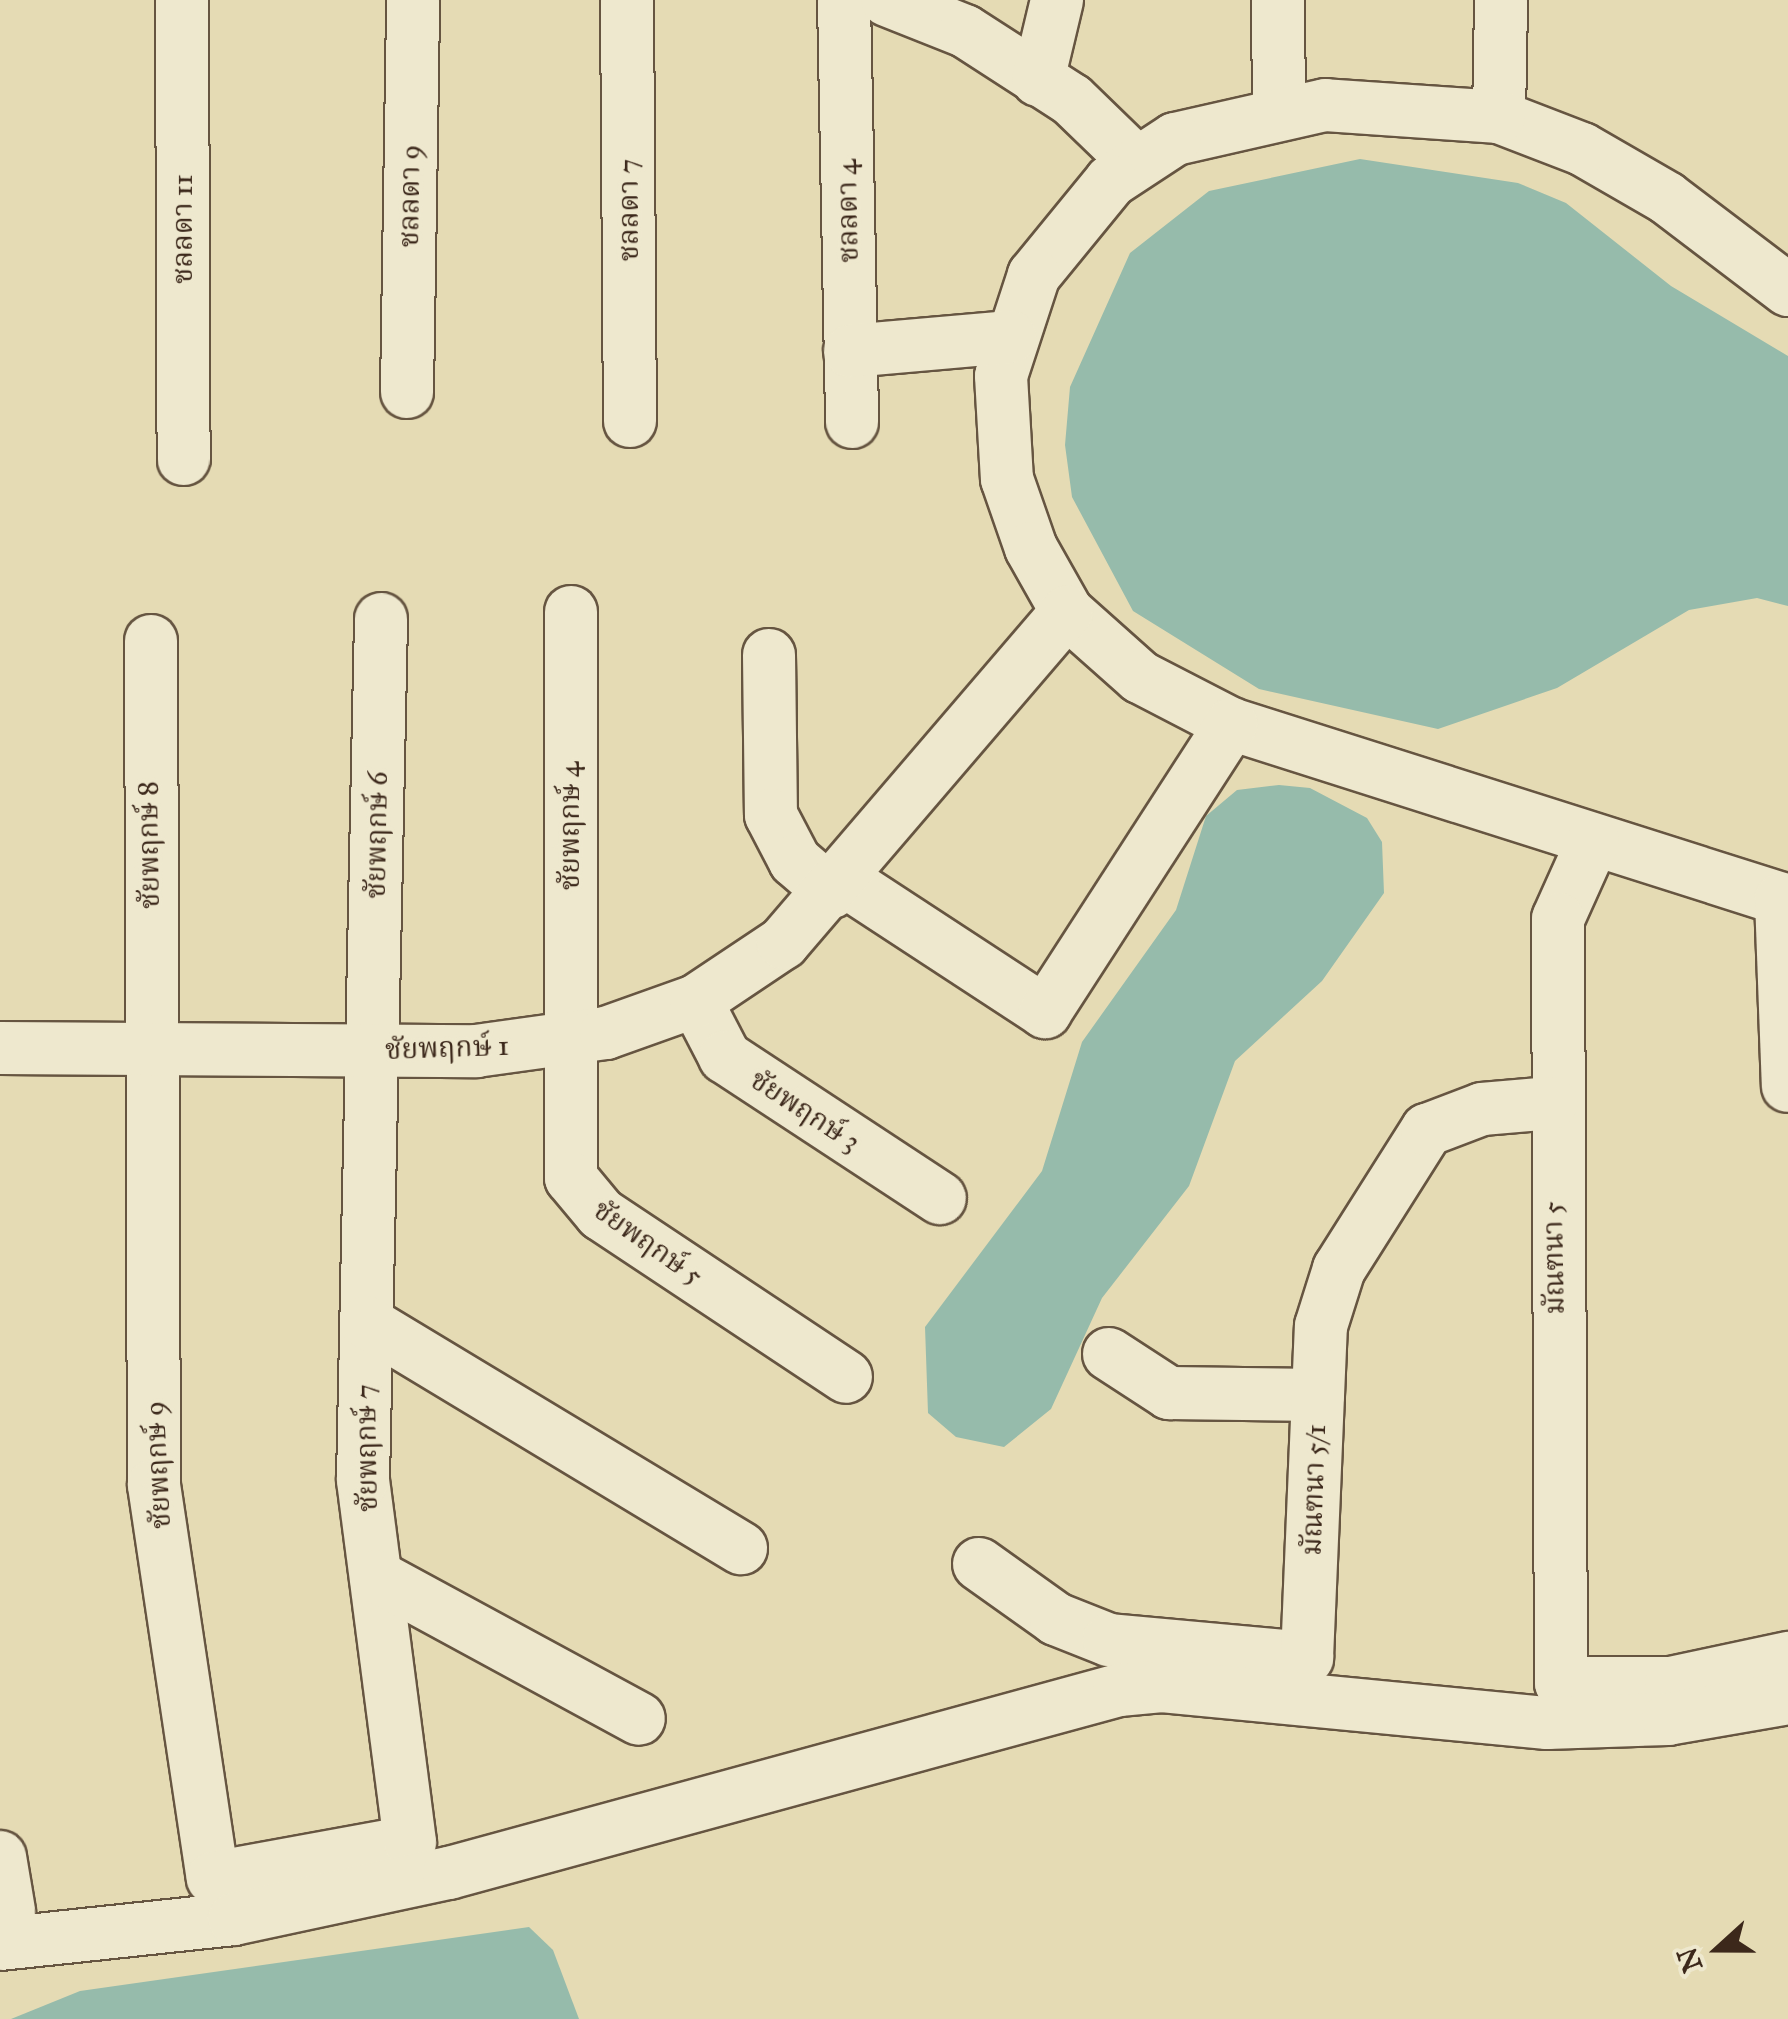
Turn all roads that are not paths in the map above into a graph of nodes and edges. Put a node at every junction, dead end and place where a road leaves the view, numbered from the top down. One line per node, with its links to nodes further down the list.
1 (182, 0): 19 (street, ชลลดา 11)
2 (414, 0): 16 (street, ชลลดา 9)
3 (627, 0): 17 (street, ชลลดา 7)
4 (844, 0): 15 (street, ชลลดา 4)
5 (887, 0): 9 (street)
6 (1057, 0): 9 (street)
7 (1278, 0): 10 (street)
8 (1501, 0): 11 (street)
9 (1038, 80): 12 (street)
10 (1279, 112): 11 (street); 12 (street)
11 (1499, 118): 13 (street)
12 (1136, 162): 14 (street)
13 (1788, 290)
14 (1010, 337): 15 (street); 21 (street)
15 (850, 351): 18 (street, ชลลดา 4)
16 (407, 392)
17 (630, 421)
18 (852, 422)
19 (184, 459)
20 (570, 612): 30 (street, ชัยพฤกษ์ 4)
21 (1067, 612): 25 (street); 27 (street, ชัยพฤกษ์ 1)
22 (381, 619): 33 (street, ชัยพฤกษ์ 6)
23 (151, 641): 32 (street, ชัยพฤกษ์ 8)
24 (769, 655): 27 (street)
25 (1231, 724): 26 (street); 27 (street)
26 (1593, 842): 28 (street); 35 (street, มัณฑนา 5)
27 (836, 885): 29 (street, ชัยพฤกษ์ 1)
28 (1785, 900): 34 (street)
29 (696, 1001): 30 (street, ชัยพฤกษ์ 1); 36 (street, ชัยพฤกษ์ 3)
30 (569, 1041): 33 (street, ชัยพฤกษ์ 1); 39 (street, ชัยพฤกษ์ 5)
31 (0, 1048): 32 (street, ชัยพฤกษ์ 1)
32 (152, 1049): 33 (street, ชัยพฤกษ์ 1); 47 (street, ชัยพฤกษ์ 9)
33 (372, 1050): 37 (street, ชัยพฤกษ์ 7)
34 (1788, 1086)
35 (1552, 1104): 40 (street, มัณฑนา 5/1); 44 (street, มัณฑนา 5)
36 (940, 1198)
37 (366, 1322): 41 (street); 43 (street, ชัยพฤกษ์ 7)
38 (1109, 1354): 40 (street)
39 (846, 1378)
40 (1318, 1395): 42 (street, มัณฑนา 5/1)
41 (742, 1548)
42 (978, 1564)
43 (376, 1576): 46 (street); 47 (street, ชัยพฤกษ์ 7)
44 (1788, 1658)
45 (1788, 1698): 49 (street)
46 (639, 1719)
47 (410, 1842)
48 (0, 1857): 49 (street)
49 (5, 1928)

